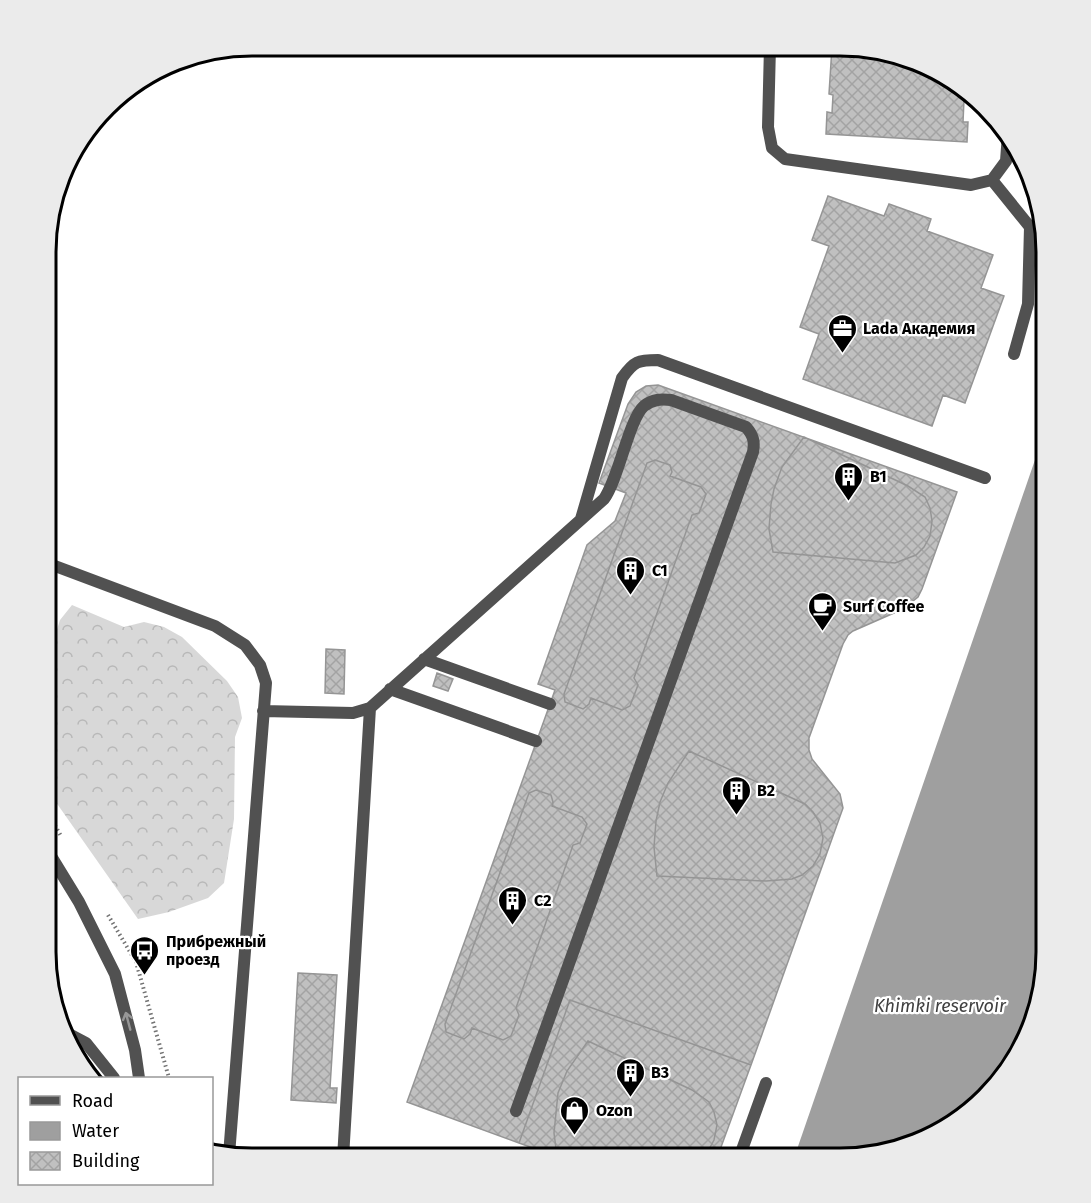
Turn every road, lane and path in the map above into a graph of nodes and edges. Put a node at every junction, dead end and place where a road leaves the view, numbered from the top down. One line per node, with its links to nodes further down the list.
1 (770, 56): 3 (street)
2 (1007, 151): 3 (street)
3 (992, 180): 4 (street)
4 (1014, 354)
5 (985, 478): 6 (street)
6 (580, 521): 8 (street); 19 (street)
7 (56, 566): 12 (street)
8 (424, 659): 9 (street); 10 (street)
9 (390, 689): 11 (street); 13 (street)
10 (550, 704)
11 (370, 708): 12 (street); 21 (street)
12 (264, 711): 20 (street)
13 (536, 741)
14 (56, 864): 17 (street, one-way to 14)
15 (76, 1038): 16 (street)
16 (113, 1077)
17 (140, 1077)
18 (766, 1083): 22 (street)
19 (516, 1111)
20 (230, 1146)
21 (344, 1147)
22 (743, 1147)

